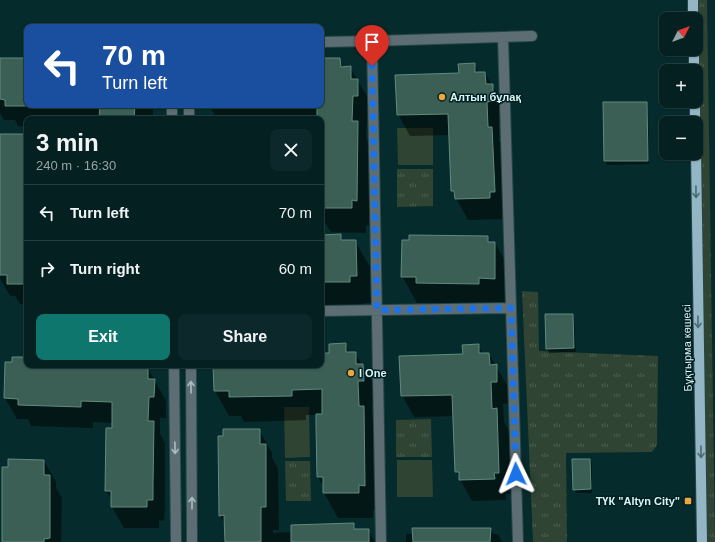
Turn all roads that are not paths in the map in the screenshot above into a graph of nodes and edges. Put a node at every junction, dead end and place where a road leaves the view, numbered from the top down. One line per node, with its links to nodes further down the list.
1 (693, 0): 2 (main road)
2 (693, 12)
3 (532, 36): 4 (lane)
4 (503, 38): 5 (lane); 8 (lane)
5 (372, 41): 6 (lane); 9 (lane)
6 (324, 42)
7 (696, 160): 19 (main road, Бұқтырма көшесі, one-way to 19)
8 (511, 308): 9 (lane); 18 (lane)
9 (377, 310): 10 (lane); 17 (lane)
10 (324, 311)
11 (174, 368): 13 (lane)
12 (191, 368): 14 (lane, one-way to 12)
13 (174, 409): 14 (lane); 15 (lane, one-way to 15)
14 (192, 410): 16 (lane, one-way to 14)
15 (176, 542)
16 (192, 542)
17 (381, 542)
18 (518, 542)
19 (702, 542)

